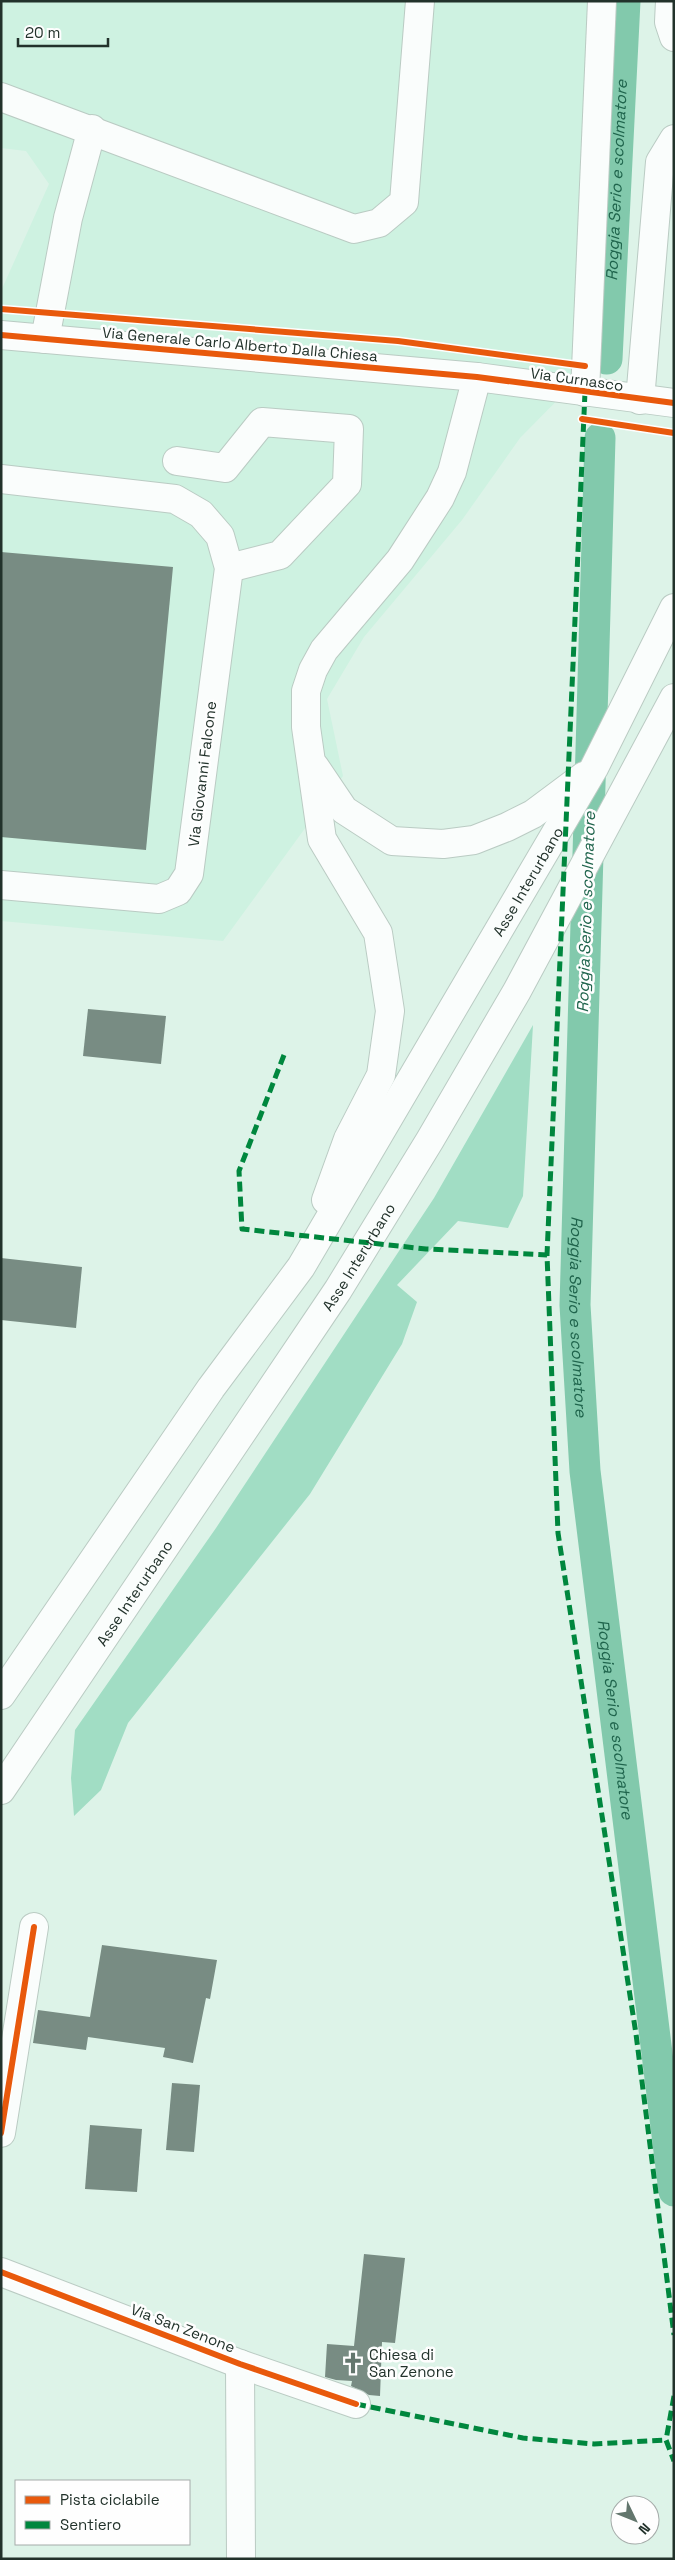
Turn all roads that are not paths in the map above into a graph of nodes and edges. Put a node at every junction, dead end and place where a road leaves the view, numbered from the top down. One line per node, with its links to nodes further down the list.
1 (420, 1): 6 (main road)
2 (602, 1): 11 (main road)
3 (670, 1): 4 (main road)
4 (674, 37)
5 (1, 96): 6 (main road)
6 (92, 129): 9 (main road)
7 (674, 139): 12 (main road)
8 (1, 335): 9 (main road, Via Generale Carlo Alberto Dalla Chiesa)
9 (45, 339): 10 (main road, Via Generale Carlo Alberto Dalla Chiesa)
10 (477, 377): 11 (main road, Via Curnasco); 19 (main road)
11 (584, 392): 12 (main road, Via Curnasco)
12 (640, 400): 13 (main road, Via Curnasco)
13 (674, 403)
14 (177, 461): 16 (main road)
15 (1, 479): 16 (main road, Via Giovanni Falcone)
16 (230, 568): 21 (main road, Via Giovanni Falcone)
17 (674, 608): 20 (main road, Asse Interurbano)
18 (674, 698): 24 (main road, Asse Interurbano)
19 (312, 764): 20 (main road); 22 (main road)
20 (594, 768): 22 (main road, Asse Interurbano)
21 (1, 885)
22 (301, 1267): 23 (main road, Asse Interurbano)
23 (1, 1695)
24 (1, 1790)
25 (34, 1927): 26 (main road)
26 (1, 2133)
27 (1, 2272): 28 (main road, Via San Zenone)
28 (240, 2364): 29 (main road, Via San Zenone); 30 (main road, Via San Zenone)
29 (356, 2404)
30 (241, 2559)

